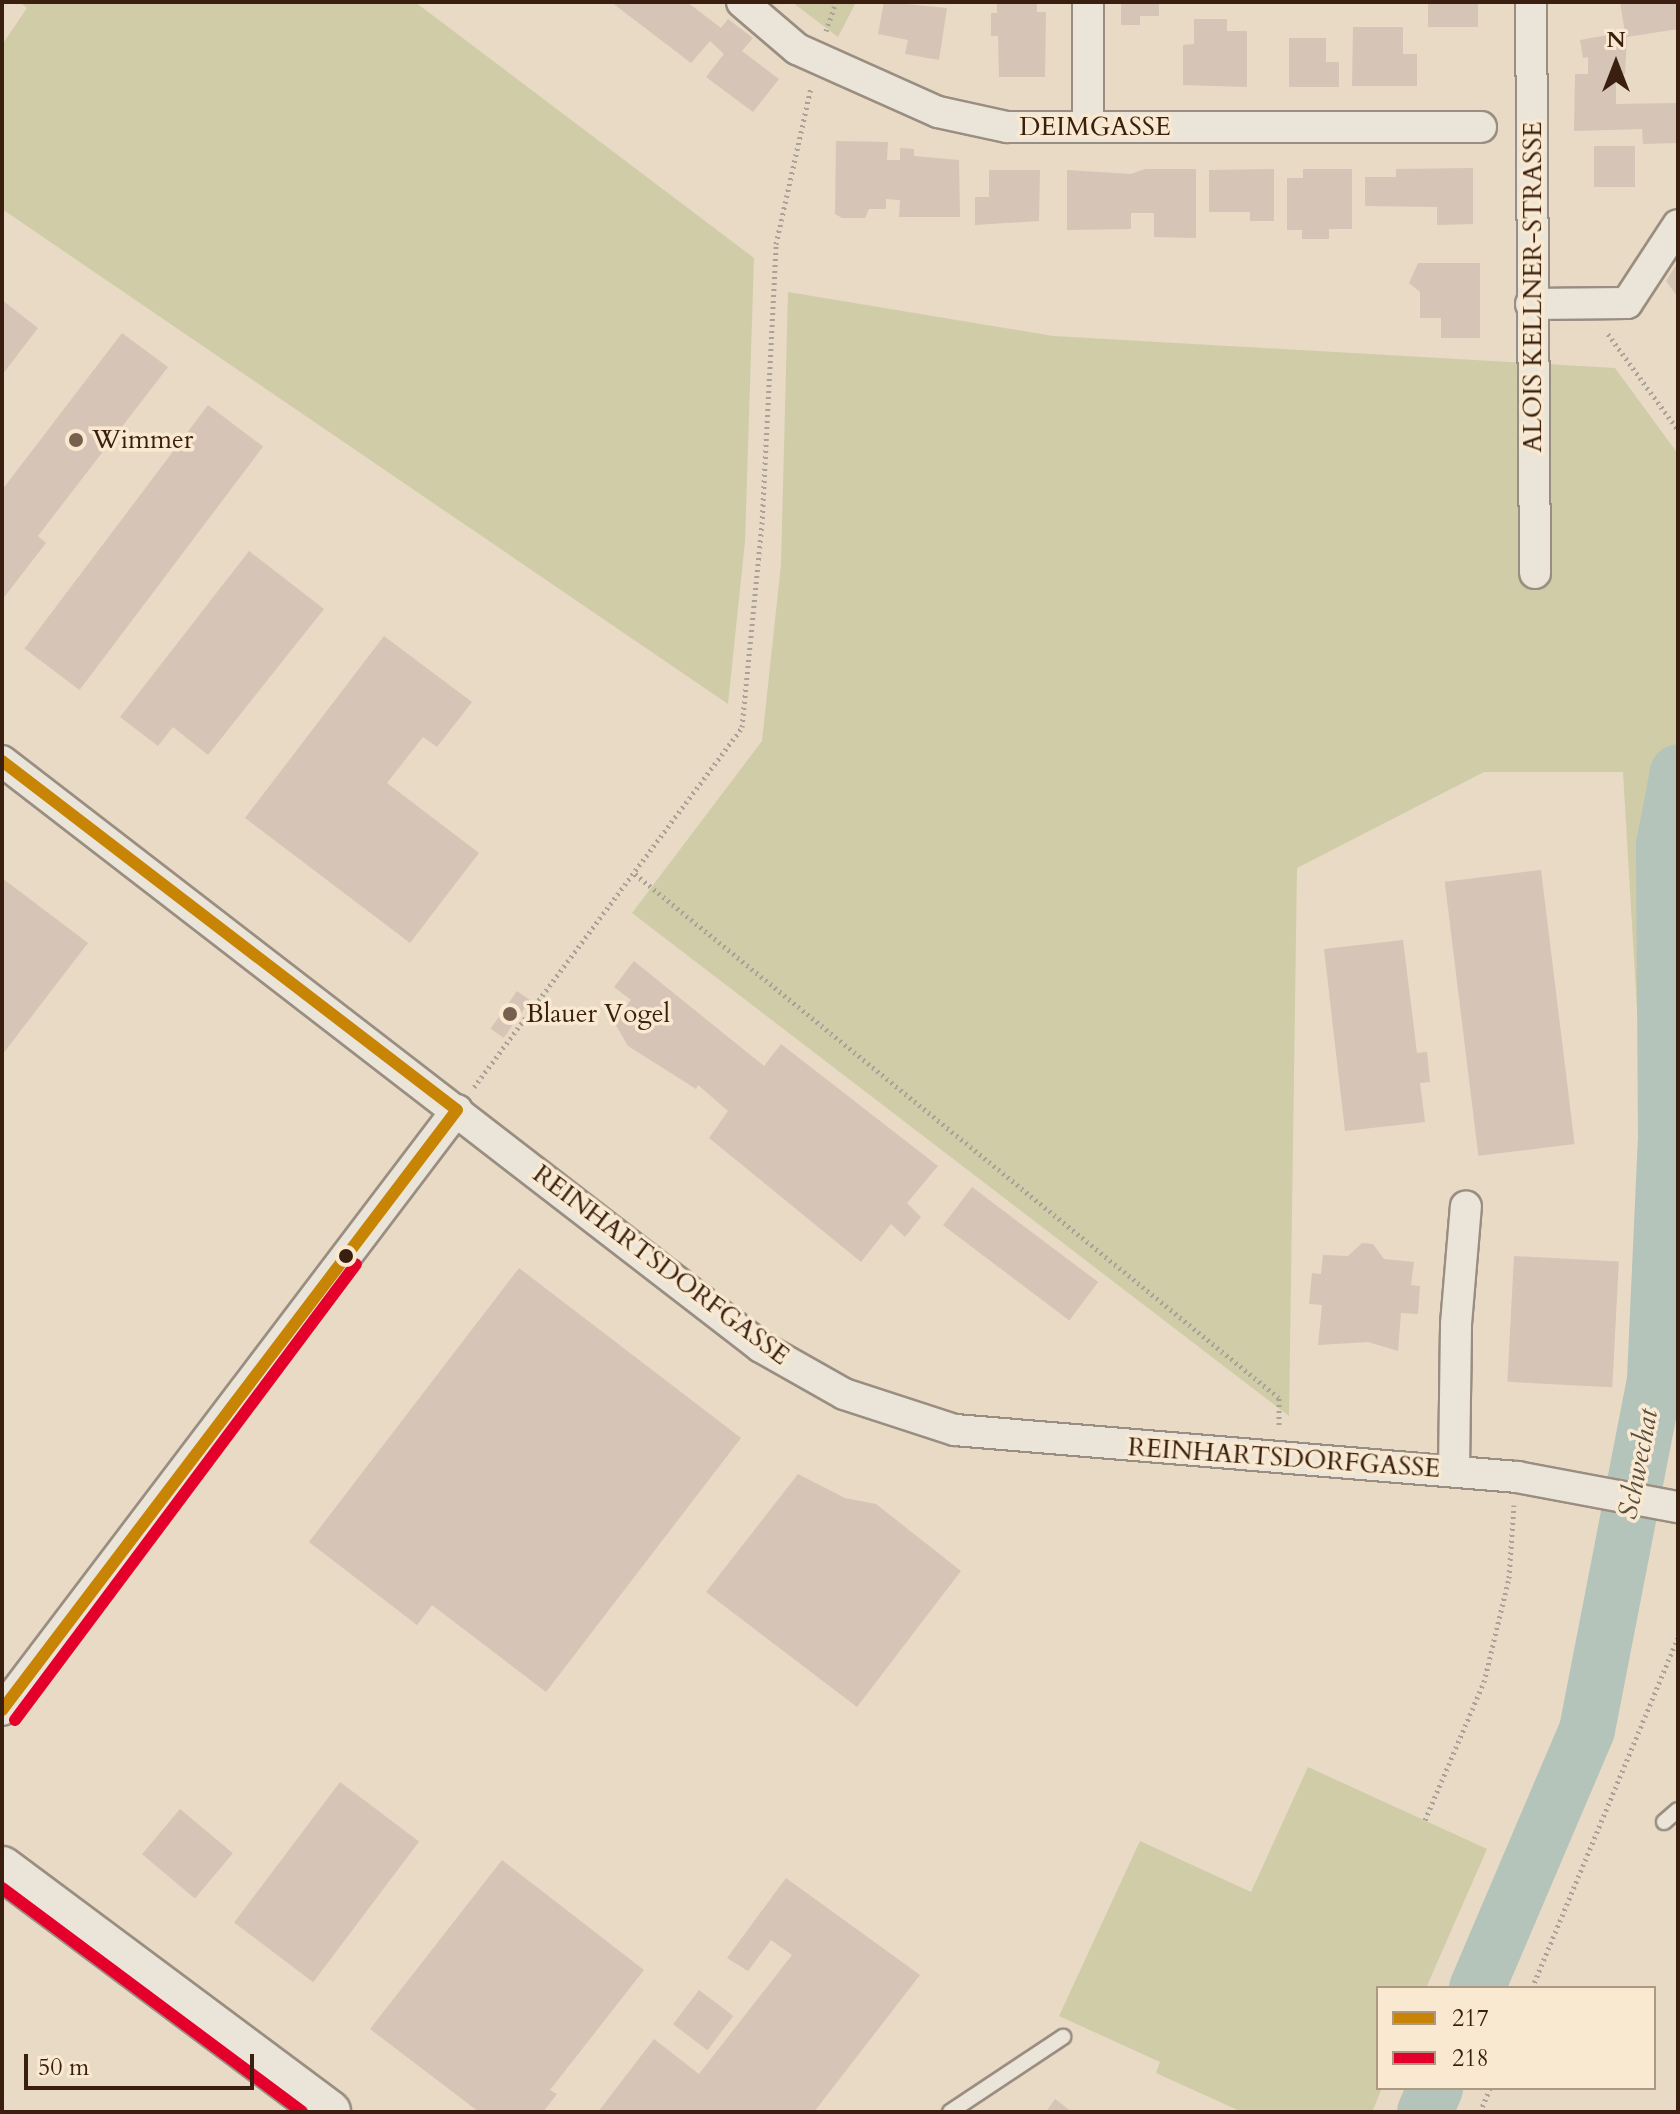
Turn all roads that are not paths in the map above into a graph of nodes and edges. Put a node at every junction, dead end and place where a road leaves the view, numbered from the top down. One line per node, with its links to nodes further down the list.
1 (742, 2): 4 (street, DEIMGASSE)
2 (1088, 2): 4 (street)
3 (1531, 2): 7 (street, ALOIS KELLNER-STRASSE)
4 (1088, 127): 5 (street, DEIMGASSE)
5 (1481, 127)
6 (1678, 225): 7 (street)
7 (1531, 304): 8 (street, ALOIS KELLNER-STRASSE)
8 (1535, 573)
9 (2, 761): 10 (street, REINHARTSDORFGASSE)
10 (457, 1110): 12 (street, REINHARTSDORFGASSE); 14 (street)
11 (1466, 1206): 12 (street)
12 (1454, 1470): 13 (street, REINHARTSDORFGASSE)
13 (1672, 1506)
14 (2, 1710)
15 (1678, 1810): 16 (lane)
16 (1664, 1822)
17 (2, 1868): 19 (street)
18 (1063, 2037): 20 (lane)
19 (329, 2112)
20 (950, 2112)

